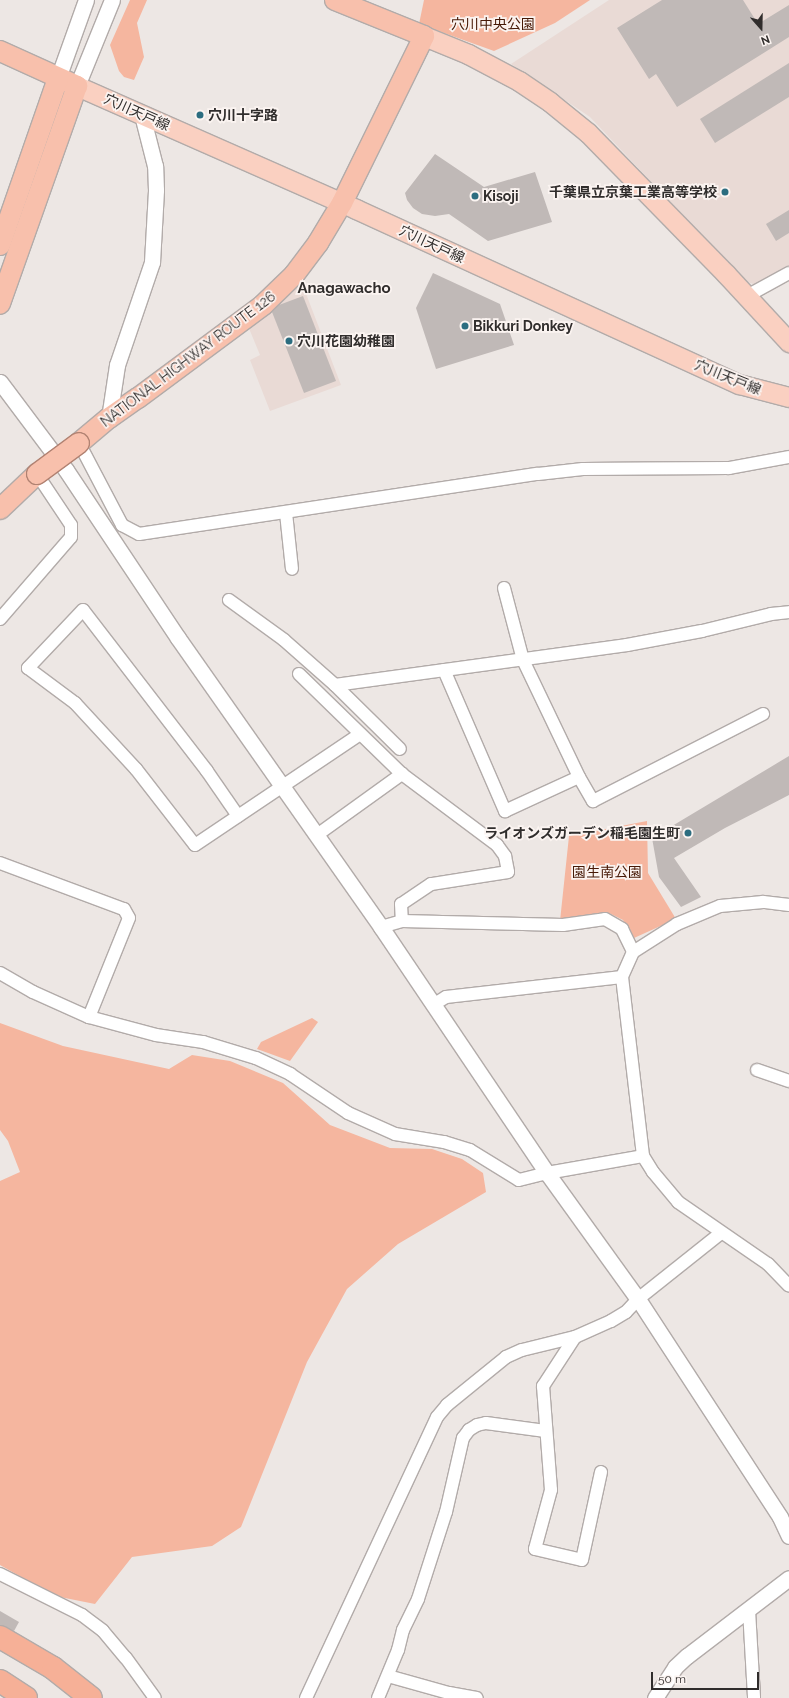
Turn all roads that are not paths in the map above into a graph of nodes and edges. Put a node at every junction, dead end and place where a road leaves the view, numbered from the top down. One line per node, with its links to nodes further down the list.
1 (86, 0): 6 (street)
2 (112, 0): 7 (street)
3 (335, 0): 4 (highway)
4 (424, 36): 9 (highway, NATIONAL HIGHWAY ROUTE 126); 12 (main road)
5 (0, 51): 6 (highway)
6 (58, 78): 7 (highway); 10 (highway)
7 (77, 86): 8 (main road, 穴川天戸線); 13 (highway)
8 (142, 115): 9 (main road, 穴川天戸線); 17 (street)
9 (342, 203): 16 (main road, 穴川天戸線); 17 (highway, NATIONAL HIGHWAY ROUTE 126)
10 (0, 245)
11 (789, 273): 12 (street)
12 (747, 296): 14 (main road)
13 (0, 304)
14 (789, 342)
15 (0, 382): 37 (street)
16 (789, 397)
17 (109, 418): 18 (highway, NATIONAL HIGHWAY ROUTE 126)
18 (79, 443): 20 (highway, NATIONAL HIGHWAY ROUTE 126, bridge); 22 (street)
19 (789, 457): 22 (street)
20 (37, 474): 21 (highway, NATIONAL HIGHWAY ROUTE 126); 27 (street)
21 (0, 509)
22 (286, 513): 23 (street)
23 (292, 568)
24 (504, 588): 28 (street)
25 (229, 600): 31 (street)
26 (789, 612): 28 (street)
27 (0, 619)
28 (523, 660): 29 (street); 36 (street)
29 (444, 670): 31 (street); 36 (street)
30 (299, 674): 33 (street)
31 (335, 685): 34 (street)
32 (763, 714): 36 (street)
33 (360, 734): 35 (street); 37 (street)
34 (400, 749)
35 (402, 774): 39 (street); 42 (street)
36 (579, 777)
37 (281, 787): 38 (street); 39 (street)
38 (238, 816): 38 (street)
39 (317, 835): 43 (street)
40 (0, 863): 48 (street)
41 (789, 905): 44 (street)
42 (402, 921): 43 (street); 44 (street)
43 (380, 927): 47 (street)
44 (633, 952): 46 (street)
45 (0, 973): 48 (street)
46 (622, 978): 47 (street); 51 (street)
47 (432, 1005): 52 (street)
48 (89, 1017): 52 (street)
49 (756, 1070): 50 (street)
50 (789, 1081)
51 (643, 1156): 52 (street); 53 (street)
52 (547, 1173): 55 (street)
53 (721, 1233): 54 (street); 55 (street)
54 (789, 1286)
55 (638, 1299): 56 (street); 59 (street)
56 (575, 1338): 57 (street); 69 (street)
57 (545, 1431): 58 (street); 64 (street)
58 (601, 1472)
59 (789, 1536)
60 (0, 1574): 68 (street)
61 (789, 1578): 62 (street)
62 (749, 1610): 72 (street); 73 (street)
63 (0, 1637): 67 (highway)
64 (388, 1676): 70 (street); 71 (street)
65 (0, 1681): 66 (highway)
66 (26, 1698)
67 (91, 1698)
68 (155, 1698)
69 (306, 1698)
70 (378, 1698)
71 (477, 1698)
72 (655, 1698)
73 (754, 1698)

